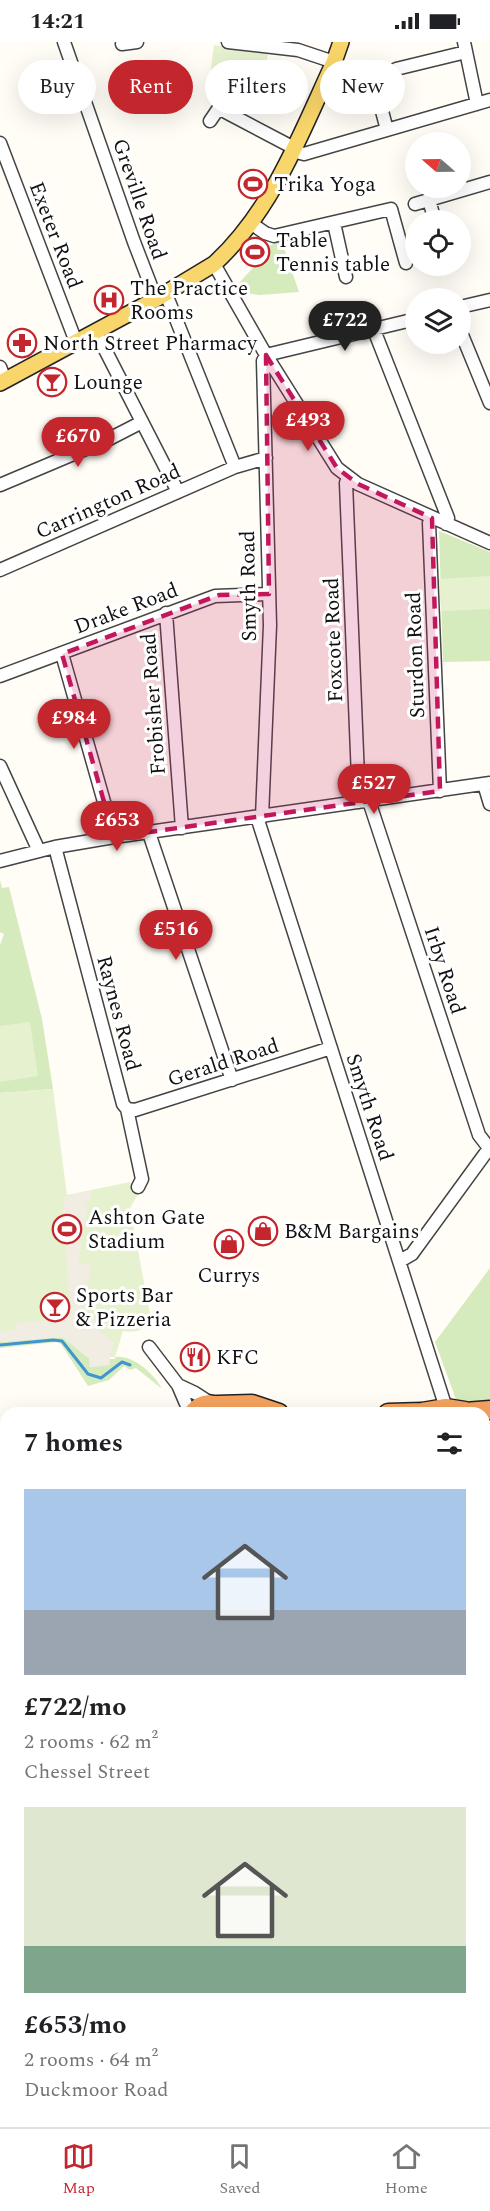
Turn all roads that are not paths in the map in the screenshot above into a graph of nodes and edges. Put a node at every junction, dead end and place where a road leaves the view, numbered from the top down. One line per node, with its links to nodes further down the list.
1 (64, 42): 29 (street, Greville Road)
2 (137, 42): 5 (street)
3 (228, 42): 7 (street)
4 (341, 42): 8 (main road)
5 (122, 44)
6 (465, 47): 9 (street); 12 (street)
7 (328, 60)
8 (335, 60)
9 (405, 66)
10 (320, 92): 19 (main road)
11 (490, 100): 12 (street)
12 (477, 104): 17 (street)
13 (216, 114): 16 (street)
14 (229, 114): 19 (street)
15 (383, 114): 17 (street)
16 (210, 121)
17 (387, 130): 19 (street)
18 (0, 143): 35 (street, Exeter Road)
19 (293, 149): 25 (main road)
20 (490, 183): 21 (street)
21 (429, 200): 22 (street); 23 (street)
22 (415, 204)
23 (432, 210)
24 (334, 222): 25 (street); 26 (street); 28 (street)
25 (252, 224): 27 (main road)
26 (405, 259)
27 (214, 264): 29 (main road); 37 (street)
28 (346, 277)
29 (161, 296): 34 (main road); 42 (street, Greville Road)
30 (490, 300): 31 (street)
31 (471, 304)
32 (405, 322): 33 (street)
33 (374, 330): 37 (street); 47 (street)
34 (96, 332): 35 (main road); 40 (street)
35 (76, 342): 38 (main road)
36 (470, 354): 39 (street)
37 (266, 355): 41 (street, Smyth Road); 43 (street)
38 (2, 377)
39 (490, 403)
40 (142, 422): 44 (street); 45 (street)
41 (266, 458): 42 (street, Carrington Road); 50 (street, Smyth Road)
42 (235, 467): 45 (street, Carrington Road)
43 (348, 478): 46 (street); 57 (street, Foxcote Road)
44 (0, 485)
45 (178, 492): 49 (street, Carrington Road)
46 (432, 518): 47 (street); 56 (street, Sturdon Road)
47 (446, 524): 48 (street)
48 (490, 543)
49 (0, 570)
50 (269, 594): 51 (street, Drake Road); 59 (street, Smyth Road)
51 (166, 613): 52 (street, Drake Road); 60 (street, Frobisher Road)
52 (62, 654): 53 (street, Drake Road); 62 (street)
53 (0, 676)
54 (0, 766): 64 (street)
55 (487, 784): 56 (street); 58 (street)
56 (440, 790): 57 (street)
57 (364, 801): 59 (street); 69 (street, Irby Road)
58 (490, 804)
59 (260, 817): 60 (street); 66 (street, Smyth Road)
60 (182, 828): 61 (street)
61 (149, 832): 62 (street); 67 (street)
62 (114, 837): 63 (street)
63 (55, 847): 64 (street); 68 (street, Raynes Road)
64 (39, 851): 65 (street)
65 (0, 861)
66 (331, 1048): 67 (street, Gerald Road); 71 (street, Smyth Road)
67 (232, 1080): 68 (street, Gerald Road)
68 (127, 1109): 70 (street, Raynes Road)
69 (490, 1147): 71 (street)
70 (138, 1187)
71 (400, 1261): 78 (street, Smyth Road)
72 (149, 1347): 73 (street)
73 (178, 1385): 74 (street); 76 (street)
74 (188, 1407)
75 (200, 1407): 76 (highway)
76 (218, 1407): 77 (highway)
77 (261, 1407)
78 (452, 1407)

